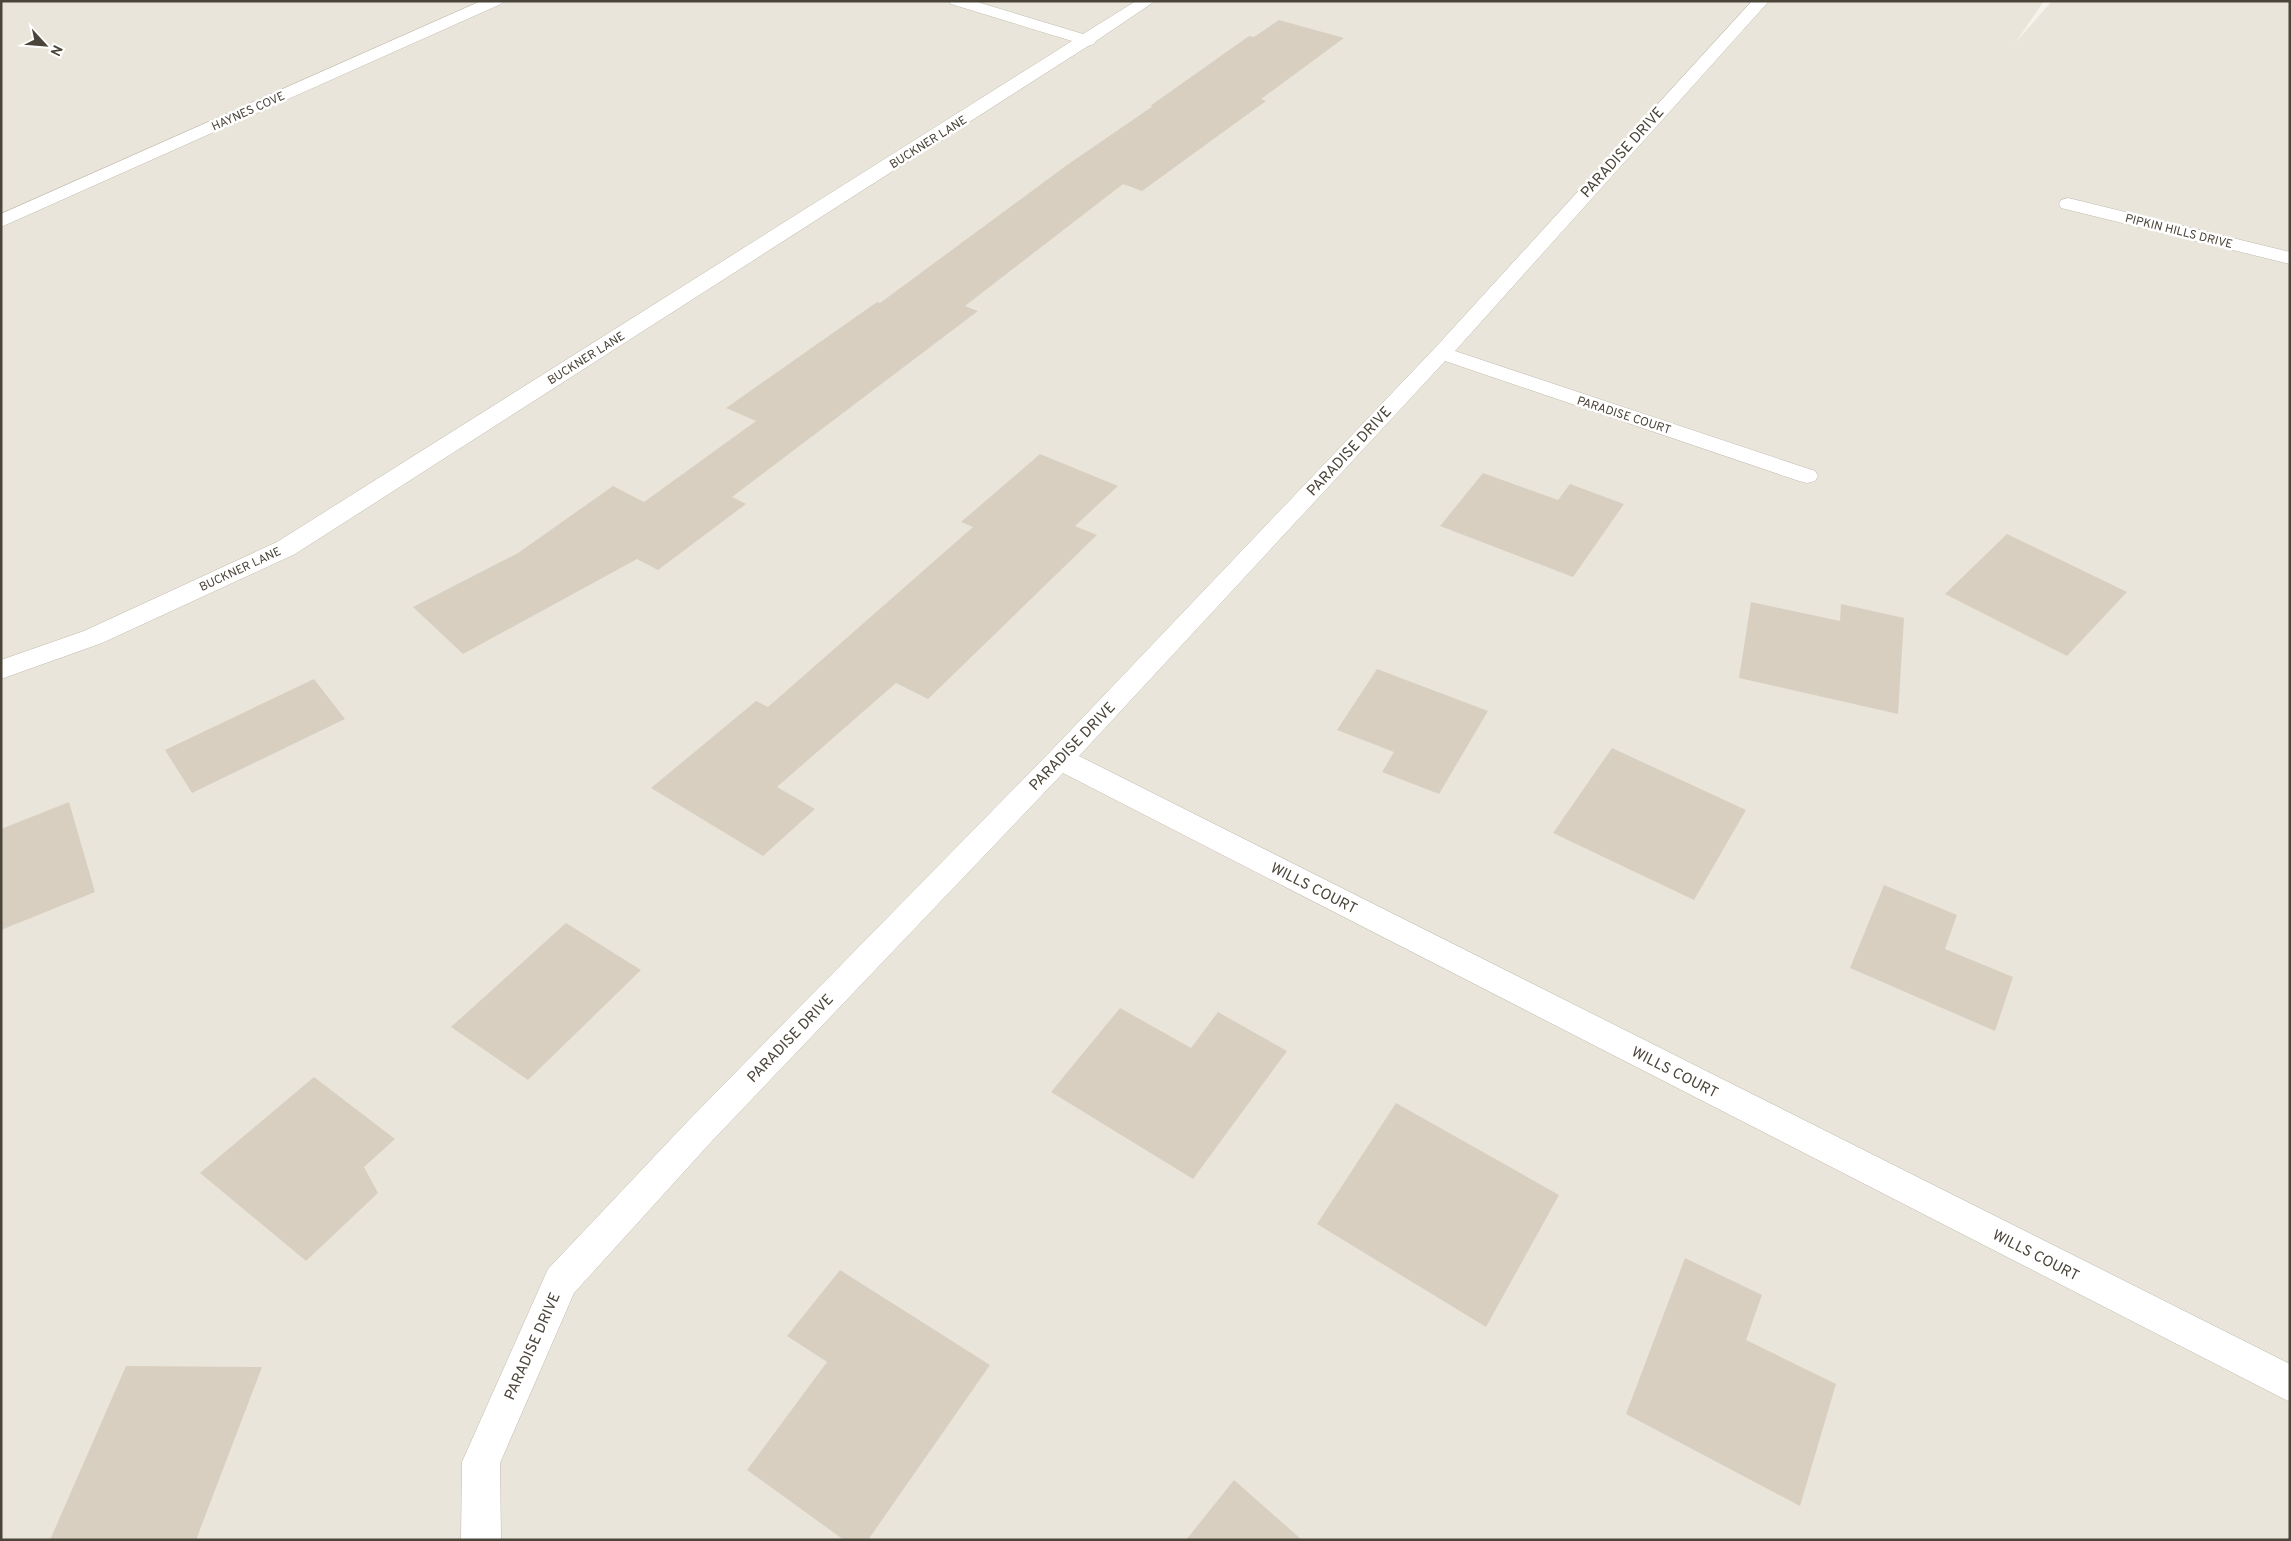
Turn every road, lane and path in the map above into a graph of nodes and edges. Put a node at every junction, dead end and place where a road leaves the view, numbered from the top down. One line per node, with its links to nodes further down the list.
1 (495, 1): 7 (street, HAYNES COVE)
2 (957, 1): 5 (street)
3 (1147, 1): 5 (street, BUCKNER LANE)
4 (1761, 1): 9 (street, PARADISE DRIVE)
5 (1088, 40): 11 (street, BUCKNER LANE)
6 (2068, 204): 8 (street, PIPKIN HILLS DRIVE)
7 (1, 221)
8 (2290, 258)
9 (1442, 353): 10 (street, PARADISE COURT); 12 (street, PARADISE DRIVE)
10 (1807, 476)
11 (1, 670)
12 (1060, 760): 13 (street, WILLS COURT); 14 (street, PARADISE DRIVE)
13 (2290, 1384)
14 (481, 1540)

